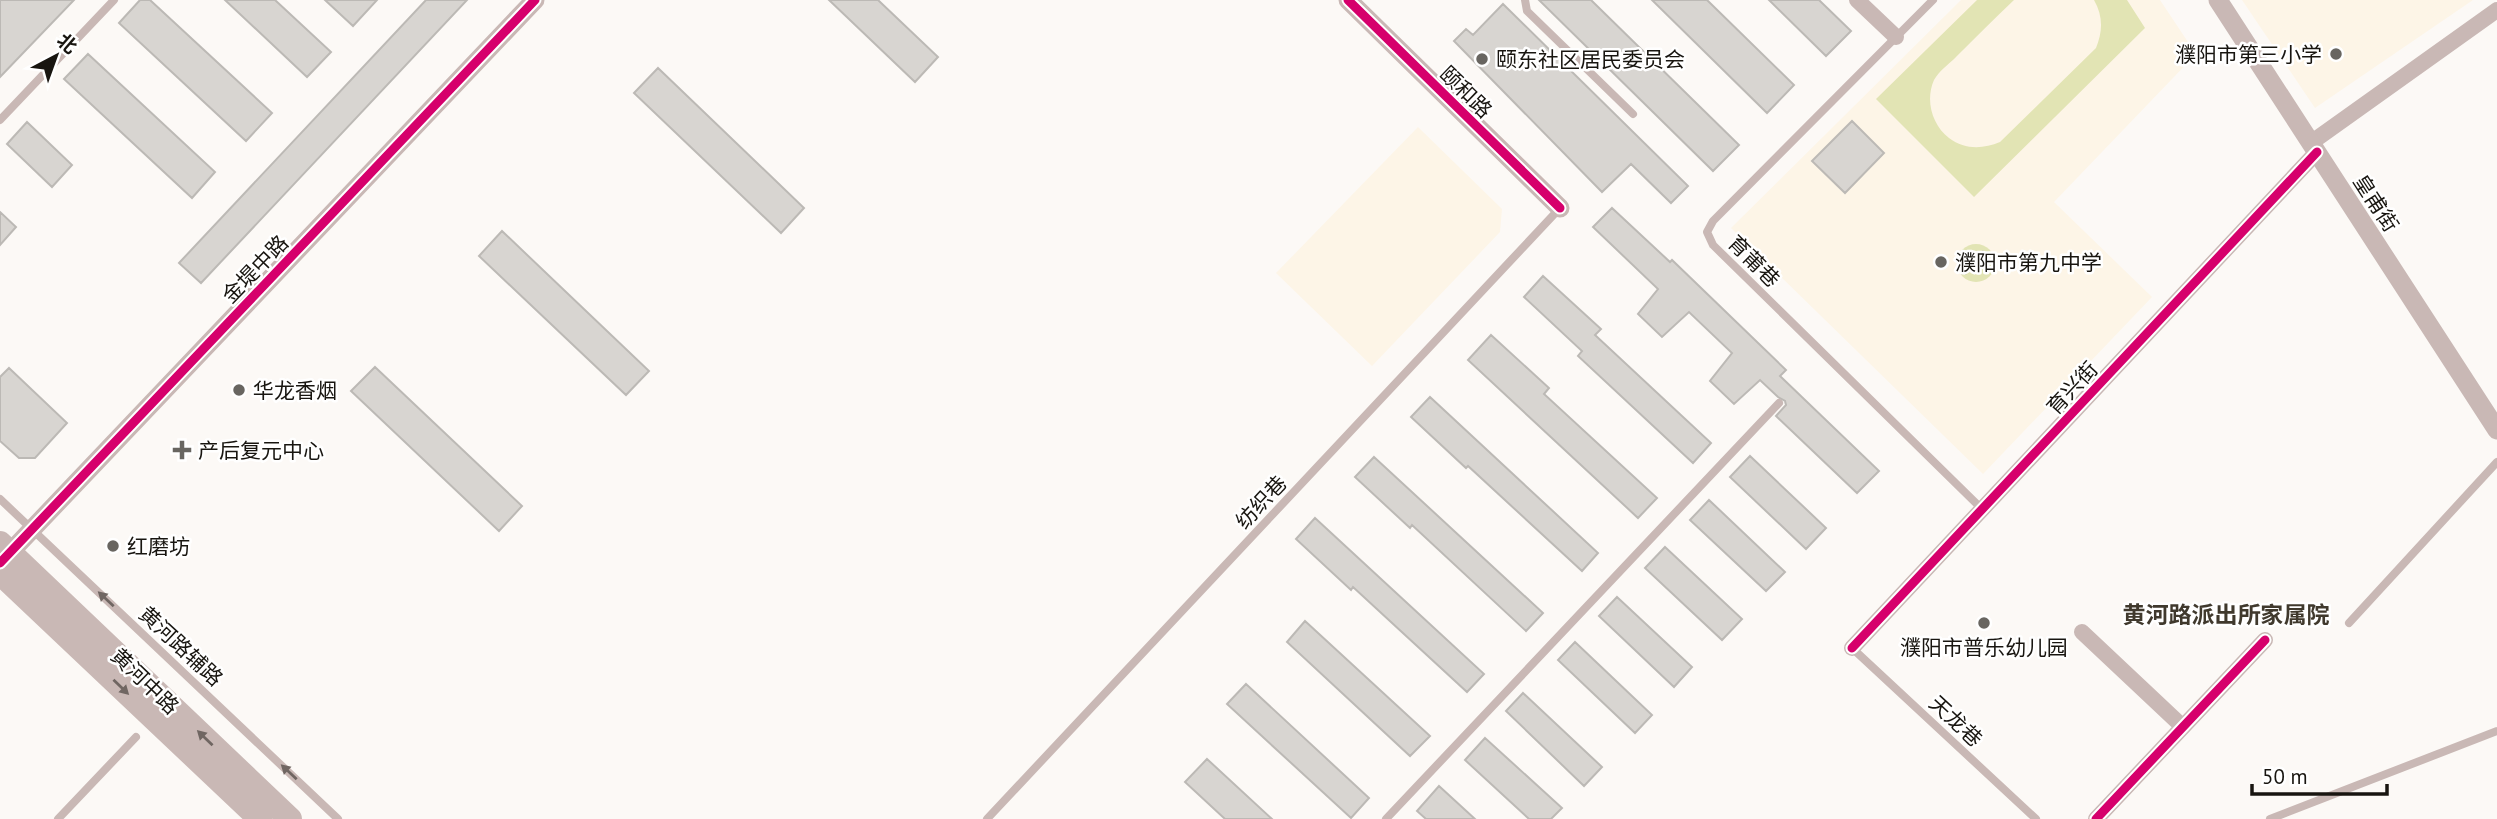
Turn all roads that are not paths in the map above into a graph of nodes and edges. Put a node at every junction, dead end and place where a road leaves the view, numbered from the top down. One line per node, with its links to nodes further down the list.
1 (114, 0): 11 (lane)
2 (535, 0): 19 (street, 金堤中路)
3 (1348, 0): 13 (street, 颐和路)
4 (1525, 0): 10 (lane)
5 (1857, 0): 9 (street)
6 (1933, 0): 9 (lane, 育莆巷)
7 (2218, 0): 12 (street, 皇甫街)
8 (2497, 10): 12 (street, 育兴街)
9 (1896, 37): 18 (lane, 育莆巷)
10 (1633, 114)
11 (0, 120)
12 (2314, 147): 15 (street, 皇甫街); 18 (street, 育兴街)
13 (1560, 208): 32 (lane, 纺织巷)
14 (1779, 403): 33 (lane)
15 (2497, 430)
16 (2497, 462): 21 (lane)
17 (0, 499): 19 (lane, 黄河路辅路)
18 (1982, 509): 24 (street, 育兴街)
19 (32, 529): 20 (street, 金堤中路); 31 (lane, 黄河路辅路, one-way to 19)
20 (2, 558): 29 (main road, 黄河中路, one-way to 29); 30 (main road, 黄河中路, one-way to 20)
21 (2349, 623)
22 (2082, 632): 25 (street)
23 (2265, 640): 25 (street)
24 (1852, 648): 34 (lane, 天龙巷)
25 (2183, 727): 35 (street)
26 (2497, 731): 36 (lane)
27 (135, 737): 28 (lane)
28 (58, 819)
29 (260, 819)
30 (290, 819)
31 (338, 819)
32 (987, 819)
33 (1386, 819)
34 (2036, 819)
35 (2096, 819)
36 (2270, 819)

